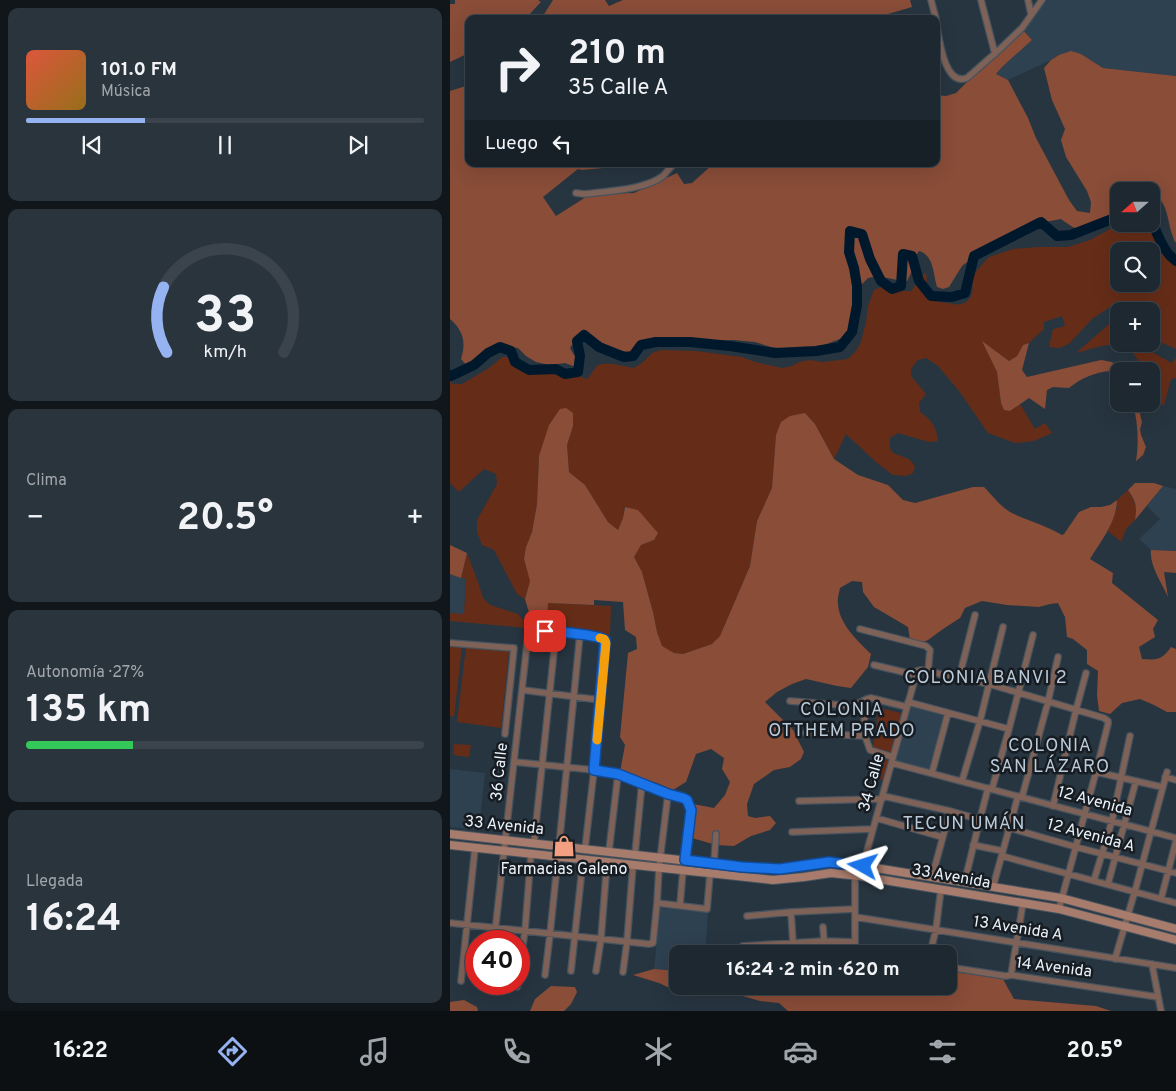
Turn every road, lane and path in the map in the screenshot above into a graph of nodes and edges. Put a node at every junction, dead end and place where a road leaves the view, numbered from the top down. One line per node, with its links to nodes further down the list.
1 (932, 0): 6 (street)
2 (981, 0): 8 (street)
3 (1028, 0): 5 (street)
4 (1042, 0): 5 (street)
5 (1031, 14): 8 (street)
6 (935, 15)
7 (940, 47): 8 (street)
8 (995, 54)
9 (671, 167): 10 (street)
10 (576, 193)
11 (975, 615): 25 (street)
12 (1003, 627): 27 (street)
13 (860, 629): 23 (street)
14 (556, 632): 15 (street); 19 (street, 36 Calle); 30 (street)
15 (580, 634): 31 (street); 32 (street)
16 (1033, 635): 29 (street)
17 (450, 642): 18 (street)
18 (514, 650): 19 (street); 26 (street)
19 (527, 652): 28 (street, 36 Calle)
20 (1058, 657): 34 (street)
21 (874, 665): 22 (street)
22 (918, 672): 23 (street); 35 (street, 34 Calle)
23 (928, 672): 25 (street)
24 (1086, 673): 37 (street)
25 (959, 678): 27 (street)
26 (510, 684): 28 (street); 42 (street)
27 (989, 684): 29 (street); 39 (street)
28 (523, 688): 30 (street); 46 (street, 36 Calle)
29 (1018, 692): 34 (street); 40 (street)
30 (549, 694): 31 (street); 47 (street)
31 (574, 696): 32 (street); 48 (street)
32 (600, 700): 49 (street)
33 (790, 701): 35 (street)
34 (1048, 702): 37 (street); 61 (street)
35 (908, 705): 38 (street); 45 (street, 34 Calle)
36 (864, 709): 43 (street)
37 (1076, 710): 50 (street); 64 (street)
38 (948, 713): 39 (street); 51 (street)
39 (980, 721): 40 (street); 55 (street)
40 (1009, 729): 59 (street)
41 (806, 732): 43 (street)
42 (505, 734)
43 (866, 736): 45 (street, 12 Avenida)
44 (1130, 736): 53 (street)
45 (892, 760): 51 (street, 12 Avenida); 62 (street, 34 Calle)
46 (515, 762): 47 (street); 79 (street, 36 Calle)
47 (542, 765): 48 (street); 80 (street)
48 (566, 768): 49 (street); 83 (street)
49 (594, 770): 52 (street); 86 (street)
50 (1096, 772): 53 (street); 66 (street)
51 (932, 773): 55 (street, 12 Avenida)
52 (618, 774): 57 (street); 88 (street)
53 (1121, 777): 56 (street); 69 (street)
54 (1176, 780): 58 (street)
55 (962, 781): 59 (street, 12 Avenida)
56 (1136, 781): 58 (street); 70 (street)
57 (642, 783): 60 (street); 91 (street)
58 (1162, 787): 73 (street)
59 (990, 789): 61 (street, 12 Avenida); 68 (street)
60 (668, 794): 94 (street); 97 (street)
61 (1020, 796): 64 (street, 12 Avenida); 71 (street)
62 (882, 798): 63 (street, 12 Avenida A); 65 (street, 12 Avenida A); 67 (street, 34 Calle)
63 (799, 800)
64 (1053, 806): 66 (street, 12 Avenida)
65 (950, 811): 68 (street, 12 Avenida A); 77 (street)
66 (1085, 814): 69 (street, 12 Avenida); 84 (street)
67 (876, 818): 72 (street, 34 Calle); 77 (street)
68 (980, 819): 71 (street, 12 Avenida A); 82 (street)
69 (1112, 821): 70 (street, 12 Avenida); 89 (street)
70 (1124, 824): 73 (street, 12 Avenida); 95 (street)
71 (1009, 827): 84 (street, 12 Avenida A); 92 (street)
72 (873, 829): 74 (street); 102 (street, 34 Calle)
73 (1151, 831): 78 (street, 12 Avenida); 100 (street)
74 (792, 832)
75 (450, 834): 79 (street, 33 Avenida)
76 (716, 834): 99 (street)
77 (942, 837): 111 (street)
78 (1176, 839): 105 (street)
79 (506, 840): 80 (street, 33 Avenida); 87 (street, 36 Calle)
80 (534, 843): 83 (street, 33 Avenida)
81 (450, 845): 85 (street, 33 Avenida)
82 (973, 845): 92 (street); 106 (street)
83 (559, 846): 86 (street, 33 Avenida)
84 (1076, 846): 89 (street, 12 Avenida A); 109 (street)
85 (475, 848): 87 (street, 33 Avenida); 130 (street)
86 (585, 848): 88 (street, 33 Avenida)
87 (505, 851): 90 (street, 33 Avenida); 133 (street, 36 Calle)
88 (609, 851): 91 (street, 33 Avenida)
89 (1102, 853): 95 (street, 12 Avenida A); 112 (street)
90 (531, 854): 93 (street, 33 Avenida); 136 (street)
91 (635, 854): 94 (street, 33 Avenida)
92 (1002, 854): 109 (street); 114 (street)
93 (558, 857): 96 (street, 33 Avenida); 138 (street)
94 (661, 857): 97 (street, 33 Avenida); 103 (street)
95 (1116, 857): 100 (street, 12 Avenida A); 113 (street)
96 (583, 860): 98 (street, 33 Avenida); 139 (street)
97 (685, 860): 99 (street, 33 Avenida)
98 (607, 862): 101 (street, 33 Avenida); 140 (street)
99 (714, 863): 102 (street, 33 Avenida)
100 (1142, 864): 105 (street, 12 Avenida A); 116 (street)
101 (633, 865): 103 (street, 33 Avenida); 142 (street)
102 (863, 866): 110 (street, 34 Calle); 111 (street, 33 Avenida)
103 (659, 868): 104 (street, 33 Avenida); 119 (street)
104 (683, 870): 108 (street, 33 Avenida); 122 (street)
105 (1168, 871): 107 (street, 12 Avenida A); 118 (street)
106 (967, 872)
107 (1176, 873)
108 (710, 874): 110 (street, 33 Avenida); 122 (street)
109 (1068, 874): 112 (street); 117 (street)
110 (858, 876): 115 (street, 33 Avenida); 123 (street, 34 Calle)
111 (932, 878): 114 (street, 33 Avenida)
112 (1094, 880): 113 (street)
113 (1108, 884): 116 (street)
114 (993, 887): 117 (street, 33 Avenida)
115 (941, 889): 120 (street, 33 Avenida); 134 (street)
116 (1135, 891): 118 (street); 127 (street)
117 (1061, 898): 124 (street); 127 (street, 33 Avenida)
118 (1161, 899): 121 (street)
119 (657, 903): 122 (street); 142 (street)
120 (1023, 903): 124 (street, 33 Avenida); 145 (street)
121 (1176, 903)
122 (680, 906)
123 (855, 909): 125 (street); 128 (street, 34 Calle)
124 (1059, 909): 131 (street, 33 Avenida)
125 (791, 912): 126 (street); 146 (street)
126 (747, 916)
127 (1128, 916): 131 (street); 135 (street, 33 Avenida)
128 (855, 917): 134 (street, 13 Avenida A); 144 (street, 34 Calle)
129 (450, 924): 130 (street)
130 (468, 925): 133 (street); 159 (street)
131 (1126, 926): 141 (street, 33 Avenida); 150 (street)
132 (824, 927): 143 (street)
133 (496, 928): 136 (street)
134 (936, 929): 145 (street, 13 Avenida A); 149 (street)
135 (1176, 929)
136 (525, 930)
137 (530, 931): 138 (street)
138 (550, 934): 139 (street); 157 (street)
139 (575, 936): 140 (street); 155 (street)
140 (601, 939): 142 (street); 154 (street)
141 (1176, 940)
142 (626, 941): 156 (street)
143 (824, 941): 144 (street); 146 (street)
144 (855, 942): 148 (street, 34 Calle)
145 (1017, 942): 150 (street, 13 Avenida A); 158 (street)
146 (793, 943): 147 (street)
147 (760, 945)
148 (854, 945)
149 (932, 945)
150 (1115, 959): 151 (street, 13 Avenida A)
151 (1152, 964): 153 (street, 13 Avenida A); 160 (street)
152 (957, 968): 158 (street, 14 Avenida)
153 (1176, 968)
154 (596, 970)
155 (570, 971)
156 (622, 972)
157 (544, 975)
158 (1011, 975): 160 (street, 14 Avenida)
159 (461, 981)
160 (1158, 997): 161 (street)
161 (1161, 1010)

